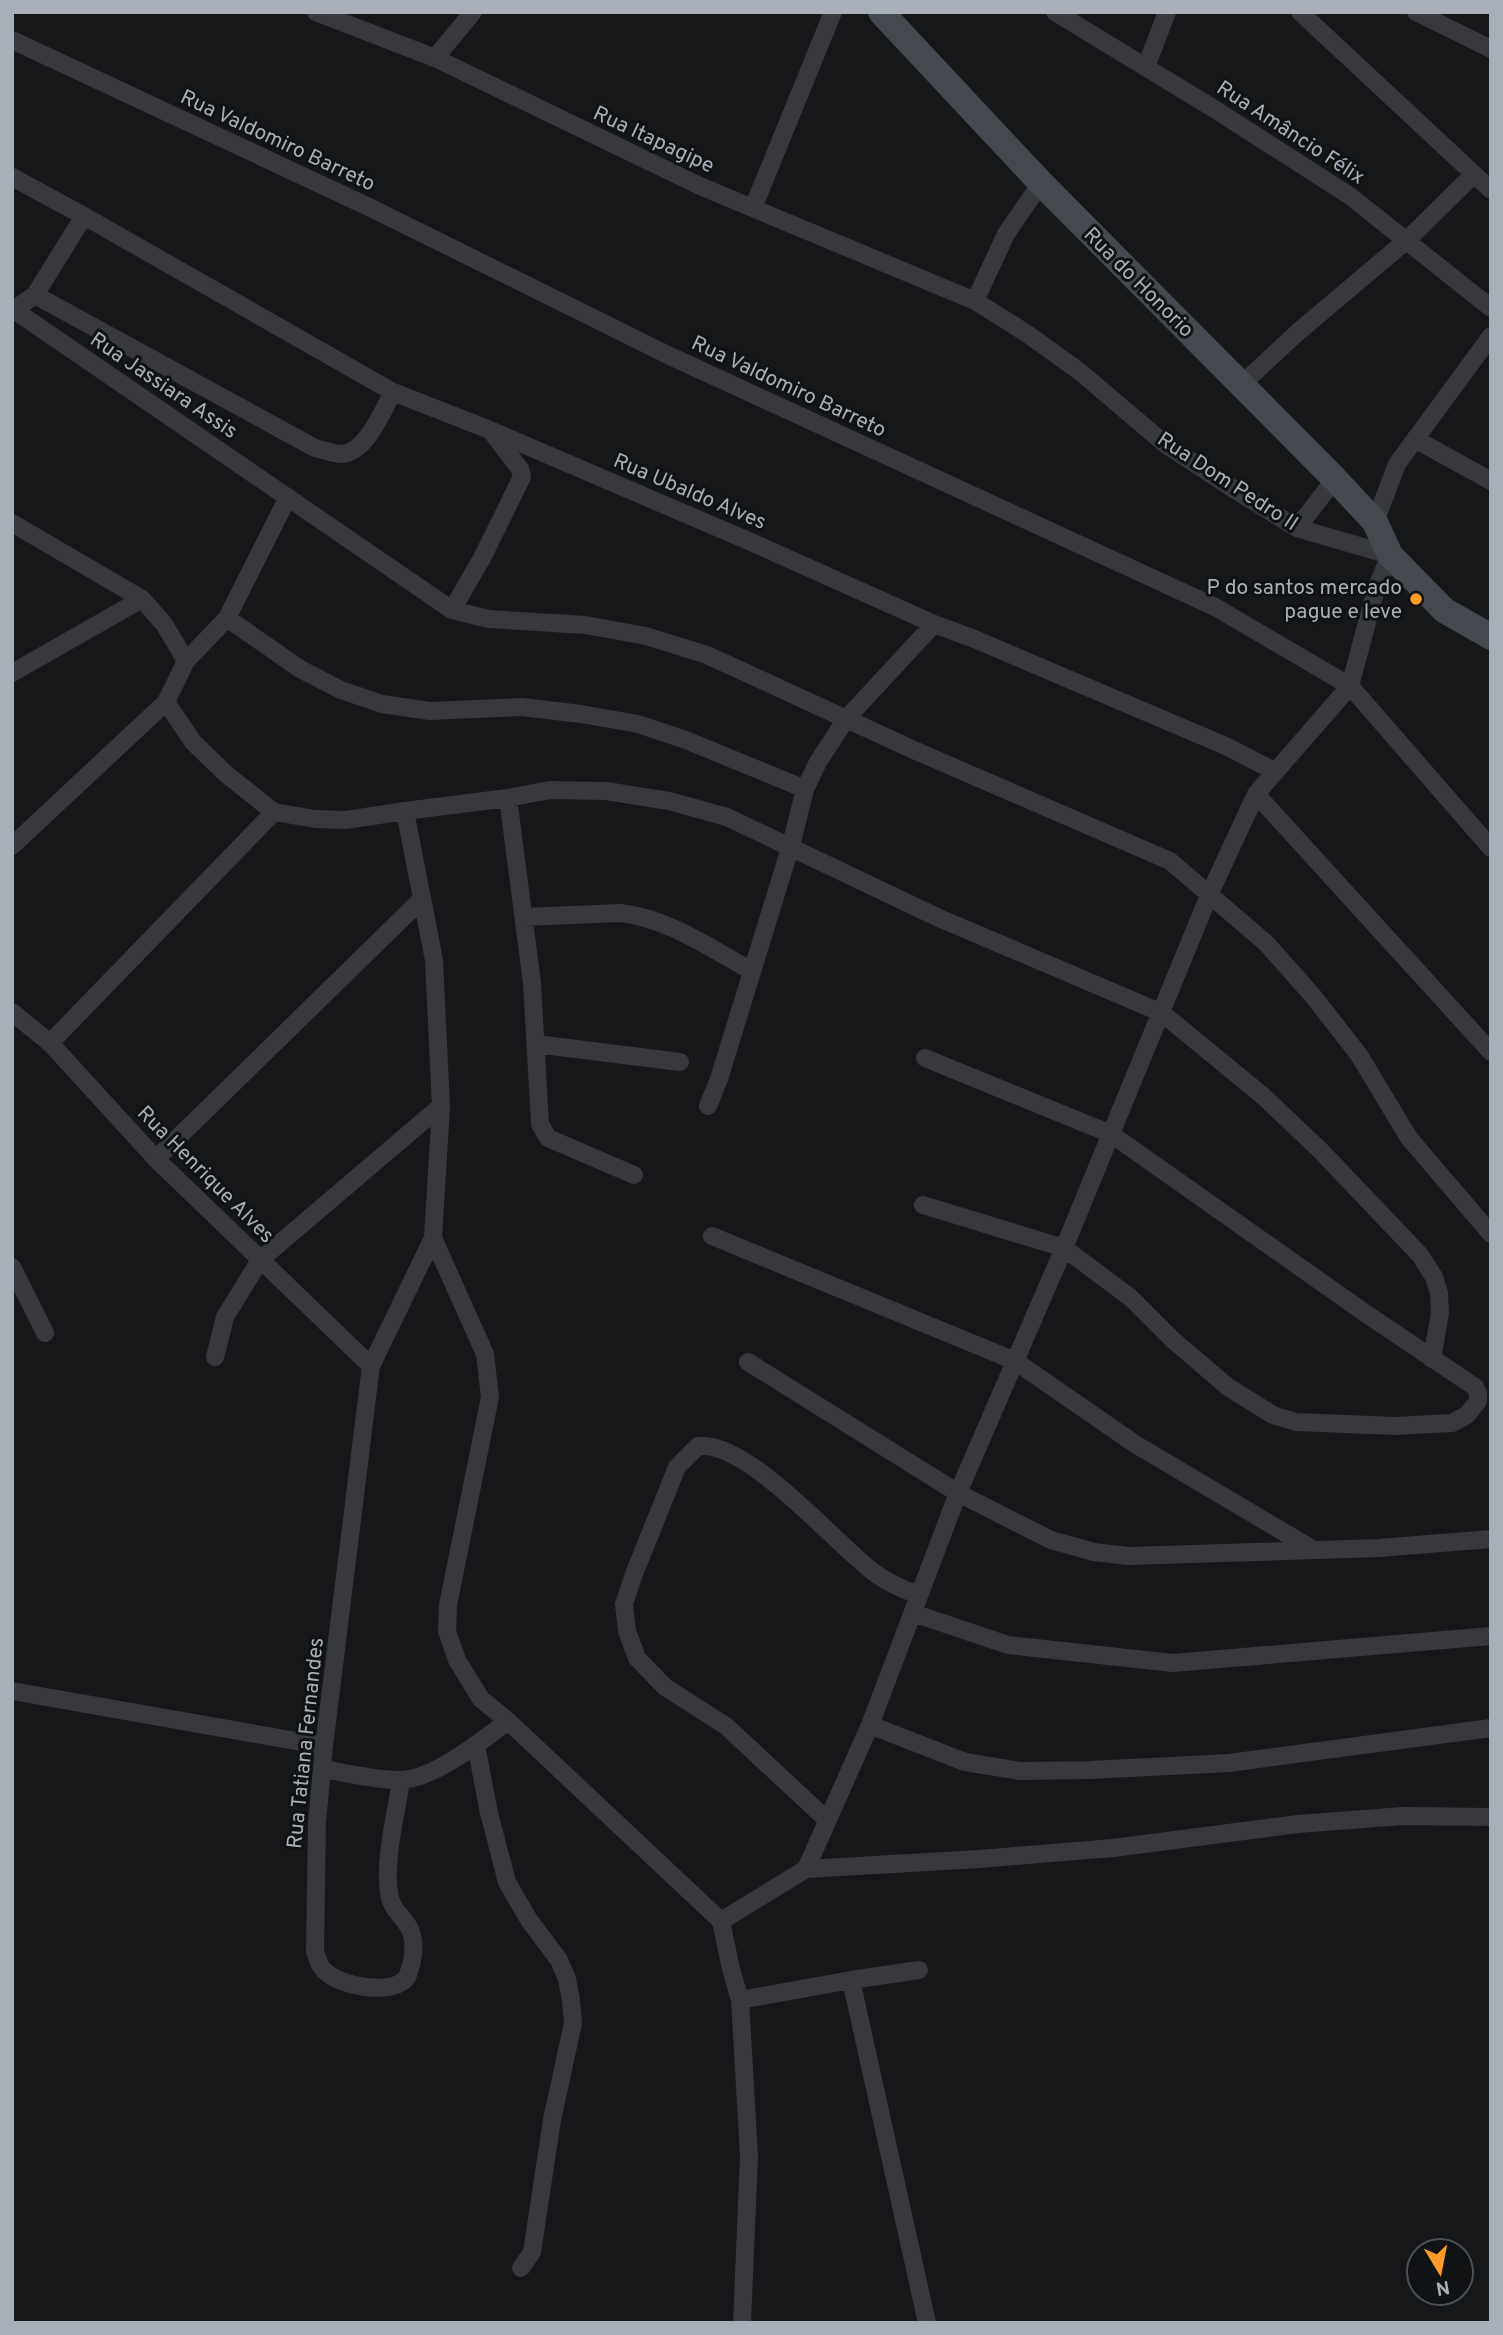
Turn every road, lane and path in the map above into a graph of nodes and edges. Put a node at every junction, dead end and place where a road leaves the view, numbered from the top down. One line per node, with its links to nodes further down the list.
1 (316, 12): 11 (street, Rua Itapagipe)
2 (473, 12): 11 (street)
3 (833, 12): 17 (street)
4 (881, 12): 15 (street, Rua do Honorio)
5 (1055, 12): 12 (street, Rua Amâncio Félix)
6 (1167, 12): 12 (street)
7 (1300, 12): 13 (street)
8 (1418, 13): 10 (street)
9 (12, 40): 43 (street, Rua Valdomiro Barreto)
10 (1491, 49)
11 (435, 58): 17 (street, Rua Itapagipe)
12 (1146, 67): 19 (street, Rua Amâncio Félix)
13 (1474, 174): 16 (street); 19 (street)
14 (12, 177): 18 (street, Rua Ubaldo Alves)
15 (1041, 183): 21 (street); 25 (street, Rua do Honorio)
16 (1491, 190)
17 (753, 208): 21 (street, Rua Itapagipe)
18 (85, 216): 20 (street); 26 (street, Rua Ubaldo Alves)
19 (1407, 240): 22 (street, Rua Amâncio Félix); 25 (street)
20 (36, 295): 23 (street); 26 (street)
21 (975, 301): 34 (street, Rua Dom Pedro II)
22 (1491, 308)
23 (13, 311): 31 (street, Rua Jassiara Assis)
24 (1491, 335): 28 (street)
25 (1241, 385): 29 (street, Rua do Honorio)
26 (393, 392): 27 (street, Rua Ubaldo Alves)
27 (490, 430): 37 (street); 39 (street, Rua Ubaldo Alves)
28 (1415, 439): 30 (street); 32 (street)
29 (1335, 479): 32 (street, Rua do Honorio); 34 (street)
30 (1491, 481)
31 (288, 497): 37 (street, Rua Jassiara Assis); 38 (street)
32 (1374, 522): 35 (street, Rua do Honorio)
33 (12, 523): 36 (street)
34 (1297, 528): 35 (street, Rua Dom Pedro II)
35 (1391, 555): 40 (street); 43 (street)
36 (142, 599): 41 (street); 42 (street)
37 (452, 610): 45 (street)
38 (227, 618): 41 (street); 47 (street)
39 (934, 624): 45 (street); 46 (street, Rua Ubaldo Alves)
40 (1491, 637)
41 (186, 661): 44 (street)
42 (12, 673)
43 (1350, 686): 46 (street); 54 (street, Rua Valdomiro Barreto)
44 (166, 702): 51 (street); 53 (street)
45 (846, 719): 47 (street); 55 (street)
46 (1274, 771): 48 (street)
47 (805, 789): 52 (street)
48 (1256, 794): 55 (street); 63 (street)
49 (508, 798): 50 (street); 52 (street); 57 (street)
50 (405, 811): 51 (street); 56 (street)
51 (274, 813): 61 (street)
52 (790, 845): 58 (street); 60 (street)
53 (12, 846)
54 (1491, 848)
55 (1210, 894): 60 (street); 72 (street)
56 (422, 899): 66 (street); 69 (street)
57 (524, 917): 58 (street); 62 (street)
58 (752, 971): 67 (street)
59 (12, 1012): 61 (street, Rua Henrique Alves)
60 (1162, 1013): 68 (street); 80 (street)
61 (50, 1044): 69 (street, Rua Henrique Alves)
62 (536, 1044): 65 (street); 70 (street)
63 (1491, 1052)
64 (925, 1058): 68 (street)
65 (680, 1062)
66 (441, 1106): 74 (street); 76 (street)
67 (708, 1106)
68 (1111, 1134): 75 (street); 80 (street)
69 (156, 1159): 76 (street, Rua Henrique Alves)
70 (634, 1175)
71 (923, 1205): 75 (street)
72 (1491, 1234)
73 (712, 1236): 81 (street)
74 (433, 1238): 83 (street, Rua Tatiana Fernandes); 91 (street)
75 (1064, 1248): 80 (street); 81 (street)
76 (260, 1260): 79 (street); 83 (street, Rua Henrique Alves)
77 (12, 1267): 78 (street)
78 (45, 1334)
79 (215, 1357)
80 (1432, 1359)
81 (1015, 1361): 84 (street); 86 (street)
82 (748, 1362): 84 (street)
83 (370, 1366): 95 (street, Rua Tatiana Fernandes)
84 (958, 1493): 86 (street); 87 (street)
85 (1491, 1539): 86 (street)
86 (1314, 1550)
87 (919, 1595): 88 (street); 99 (street)
88 (913, 1613): 89 (street); 92 (street)
89 (1491, 1636)
90 (12, 1691): 95 (street)
91 (509, 1721): 94 (street); 101 (street)
92 (870, 1725): 93 (street); 99 (street)
93 (1491, 1728)
94 (476, 1745): 97 (street); 105 (street)
95 (324, 1746): 96 (street, Rua Tatiana Fernandes)
96 (322, 1769): 97 (street); 97 (street, Rua Tatiana Fernandes)
97 (401, 1780)
98 (1491, 1817): 100 (street)
99 (827, 1820): 100 (street)
100 (806, 1869): 101 (street)
101 (721, 1921): 104 (street)
102 (919, 1970): 103 (street)
103 (850, 1980): 104 (street); 107 (street)
104 (740, 2000): 106 (street)
105 (521, 2268)
106 (742, 2323)
107 (927, 2323)

